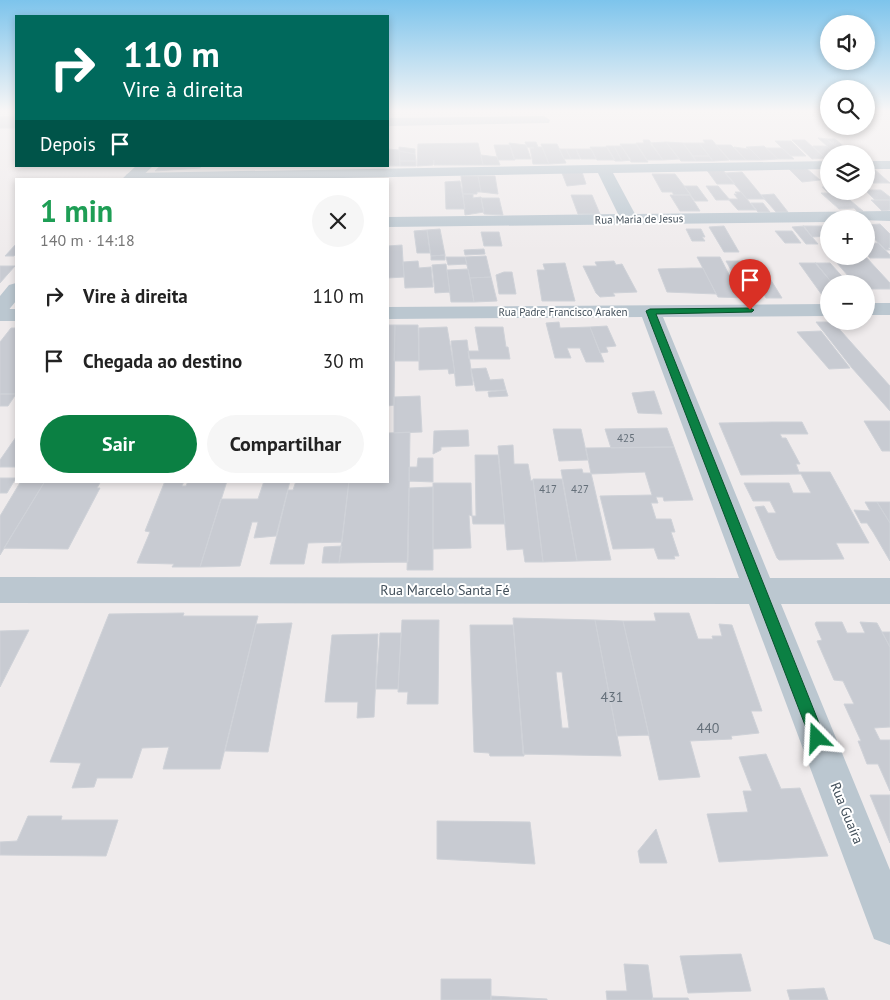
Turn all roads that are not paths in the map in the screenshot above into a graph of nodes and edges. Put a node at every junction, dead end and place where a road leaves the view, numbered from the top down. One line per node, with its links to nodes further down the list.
1 (820, 165): 5 (street)
2 (875, 165): 3 (street)
3 (890, 165)
4 (145, 167): 6 (street)
5 (603, 168): 6 (street); 8 (street)
6 (131, 178)
7 (890, 216): 8 (street, Rua Maria de Jesus)
8 (629, 219): 9 (street, Rua Maria de Jesus)
9 (389, 222)
10 (15, 290): 11 (street)
11 (0, 308)
12 (890, 309): 14 (street)
13 (820, 310): 15 (street, Rua Padre Francisco Araken)
14 (875, 310)
15 (650, 311): 16 (street, Rua Padre Francisco Araken); 20 (street, Rua Guaíra)
16 (389, 313)
17 (0, 315): 18 (street)
18 (15, 315)
19 (0, 590): 20 (street, Rua Marcelo Santa Fé)
20 (759, 590): 21 (street, Rua Marcelo Santa Fé); 22 (street, Rua Guaíra)
21 (890, 591)
22 (890, 923)

